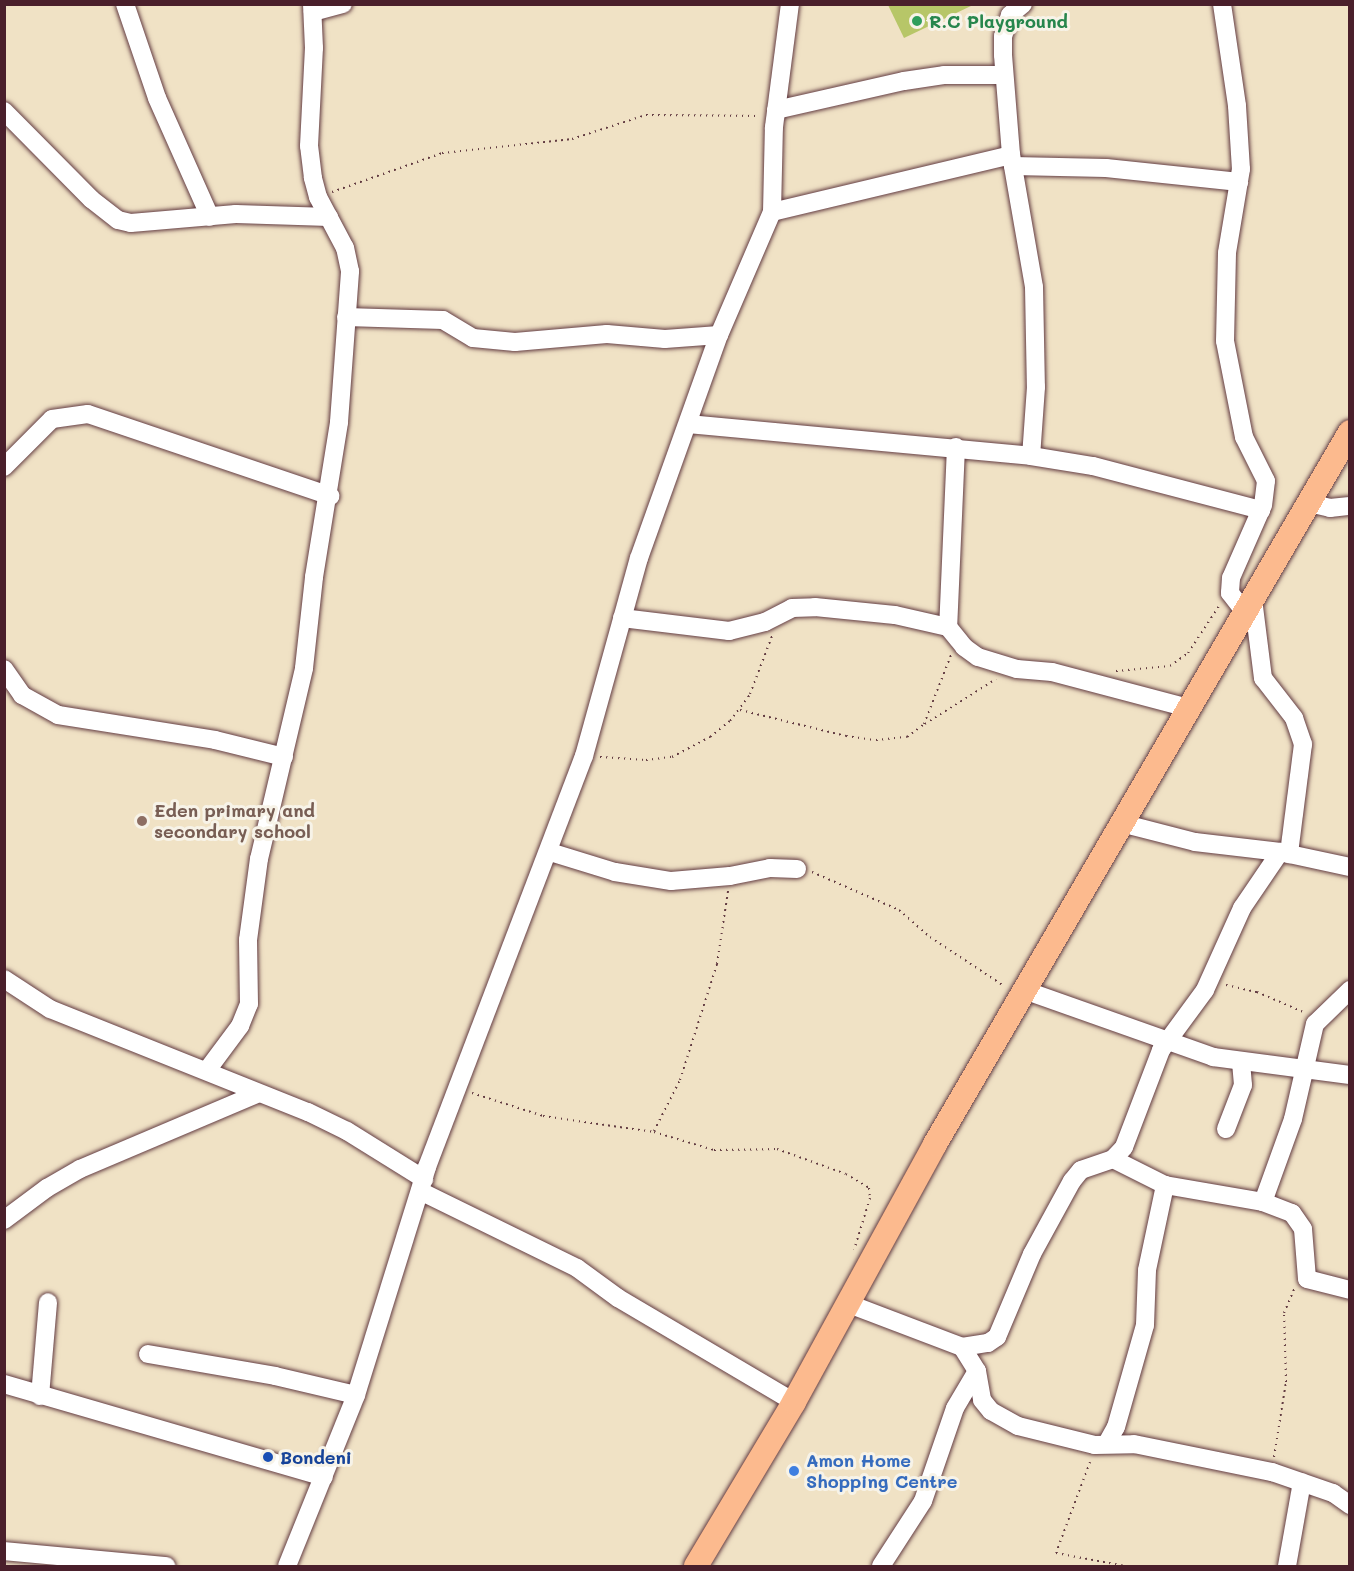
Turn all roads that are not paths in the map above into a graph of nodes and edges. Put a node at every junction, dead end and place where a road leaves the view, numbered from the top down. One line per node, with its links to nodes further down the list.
1 (125, 4): 13 (street)
2 (343, 4): 6 (street)
3 (790, 4): 9 (street)
4 (1023, 4): 7 (street)
5 (1222, 4): 11 (street)
6 (312, 8): 14 (street)
7 (1004, 75): 9 (street); 10 (street)
8 (4, 111): 13 (street)
9 (776, 113): 12 (street)
10 (1012, 161): 11 (street); 12 (street); 20 (street)
11 (1239, 182): 25 (street)
12 (772, 213): 16 (street)
13 (210, 217): 14 (street)
14 (329, 217): 15 (street)
15 (346, 317): 16 (street); 22 (street)
16 (719, 335): 17 (street)
17 (688, 424): 19 (street); 27 (street)
18 (1350, 432): 23 (main road)
19 (956, 447): 20 (street); 28 (street)
20 (1031, 456): 25 (street)
21 (8, 457): 22 (street)
22 (330, 496): 31 (street)
23 (1309, 503): 24 (street); 26 (main road)
24 (1350, 506)
25 (1261, 510): 26 (street)
26 (1243, 601): 30 (main road); 34 (street)
27 (622, 618): 28 (street); 33 (street)
28 (952, 633): 30 (street)
29 (4, 669): 31 (street)
30 (1188, 708): 32 (main road)
31 (284, 757): 42 (street)
32 (1121, 823): 34 (street); 39 (main road)
33 (550, 852): 36 (street); 48 (street)
34 (1285, 853): 35 (street); 40 (street)
35 (1350, 867)
36 (797, 869)
37 (4, 979): 42 (street)
38 (1350, 990): 43 (street)
39 (1023, 993): 40 (street); 54 (main road)
40 (1166, 1043): 41 (street); 47 (street)
41 (1241, 1063): 43 (street); 46 (street)
42 (208, 1069): 45 (street)
43 (1305, 1071): 44 (street); 50 (street)
44 (1350, 1075)
45 (257, 1094): 48 (street); 51 (street)
46 (1226, 1129)
47 (1113, 1159): 49 (street); 55 (street)
48 (422, 1185): 59 (street); 61 (street)
49 (1165, 1185): 50 (street); 62 (street)
50 (1263, 1202): 52 (street)
51 (4, 1220)
52 (1350, 1290)
53 (48, 1302): 60 (street)
54 (849, 1304): 55 (street); 61 (main road)
55 (962, 1347): 57 (street)
56 (148, 1354): 59 (street)
57 (977, 1371): 62 (street); 70 (street)
58 (4, 1384): 60 (street)
59 (356, 1395): 63 (street)
60 (40, 1396): 63 (street)
61 (794, 1402): 69 (main road)
62 (1101, 1444): 64 (street)
63 (324, 1478): 68 (street)
64 (1302, 1482): 65 (street); 71 (street)
65 (1350, 1504)
66 (4, 1551): 67 (street)
67 (166, 1566)
68 (287, 1566)
69 (696, 1566)
70 (881, 1566)
71 (1287, 1566)

